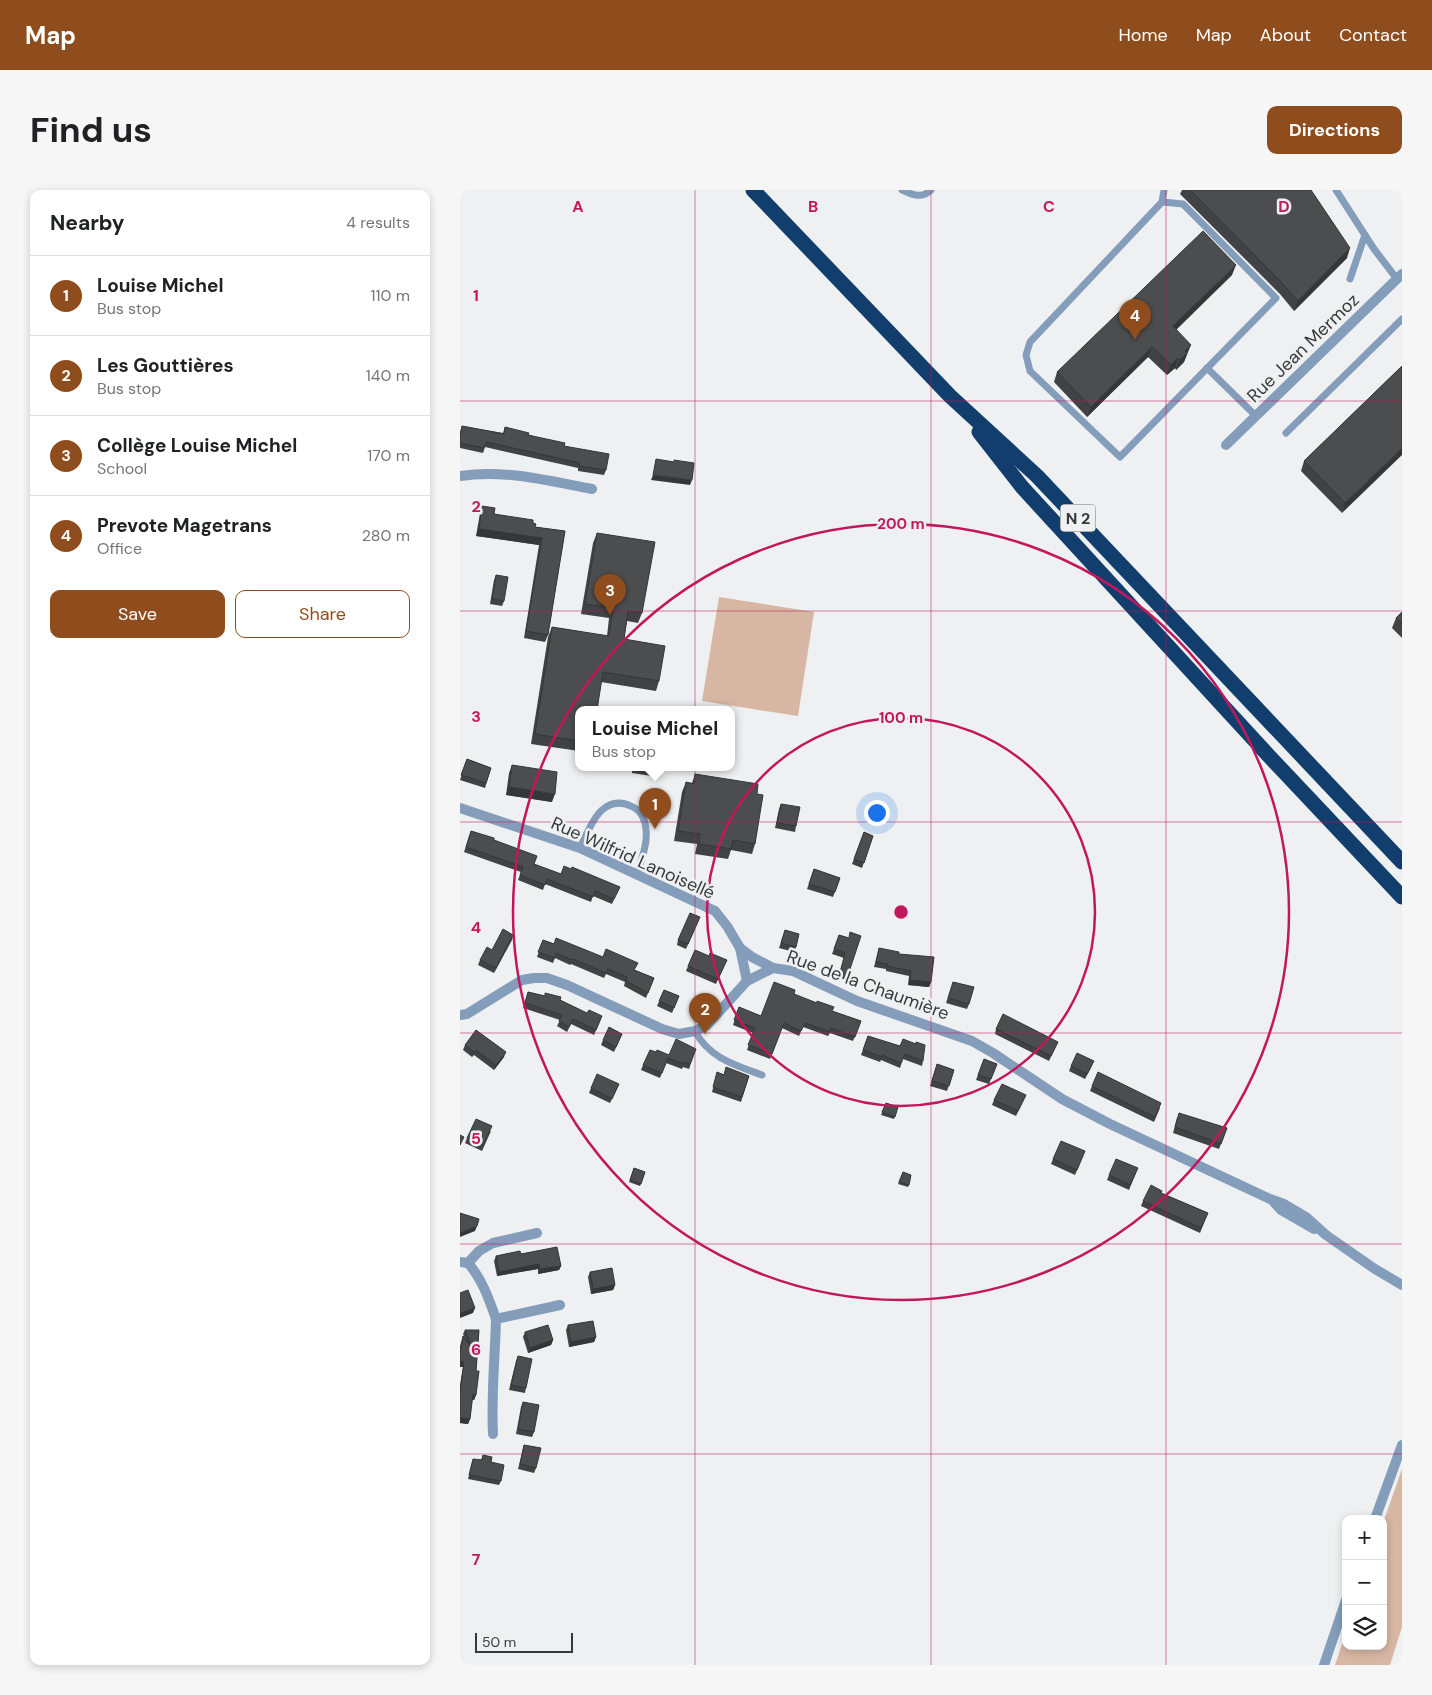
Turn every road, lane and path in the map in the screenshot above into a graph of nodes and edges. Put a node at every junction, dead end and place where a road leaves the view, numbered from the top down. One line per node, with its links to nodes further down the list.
1 (753, 190): 12 (highway, N 2)
2 (902, 190): 3 (lane)
3 (931, 190)
4 (1164, 190): 6 (lane)
5 (1336, 190): 7 (lane)
6 (1162, 202): 11 (lane); 11 (lane)
7 (1365, 235): 8 (lane); 9 (lane)
8 (1399, 276): 13 (street, Rue Jean Mermoz)
9 (1350, 279)
10 (1402, 319): 14 (lane)
11 (1207, 368): 13 (lane)
12 (950, 396): 20 (highway, N 2); 22 (highway, N 2)
13 (1256, 416): 15 (street, Rue Jean Mermoz)
14 (1286, 433)
15 (1226, 445)
16 (460, 476): 17 (street)
17 (592, 489)
18 (460, 808): 19 (street, Rue Wilfrid Lanoisellé)
19 (580, 848): 21 (street, Rue Wilfrid Lanoisellé); 21 (lane)
20 (1402, 862)
21 (636, 874): 23 (street, Rue Wilfrid Lanoisellé)
22 (1402, 897)
23 (740, 948): 24 (street, Rue Wilfrid Lanoisellé); 25 (street)
24 (773, 968): 25 (street, Rue de la Chaumière); 31 (street, Rue de la Chaumière)
25 (747, 981): 27 (street, Rue de la Chaumière)
26 (460, 1015): 27 (street)
27 (695, 1031): 28 (lane)
28 (762, 1075)
29 (537, 1232): 30 (street)
30 (464, 1262): 33 (street)
31 (1402, 1285)
32 (560, 1305): 33 (street)
33 (496, 1319): 34 (street)
34 (493, 1434)
35 (1402, 1445): 36 (street)
36 (1376, 1515)
37 (1344, 1605): 38 (street)
38 (1324, 1665)

